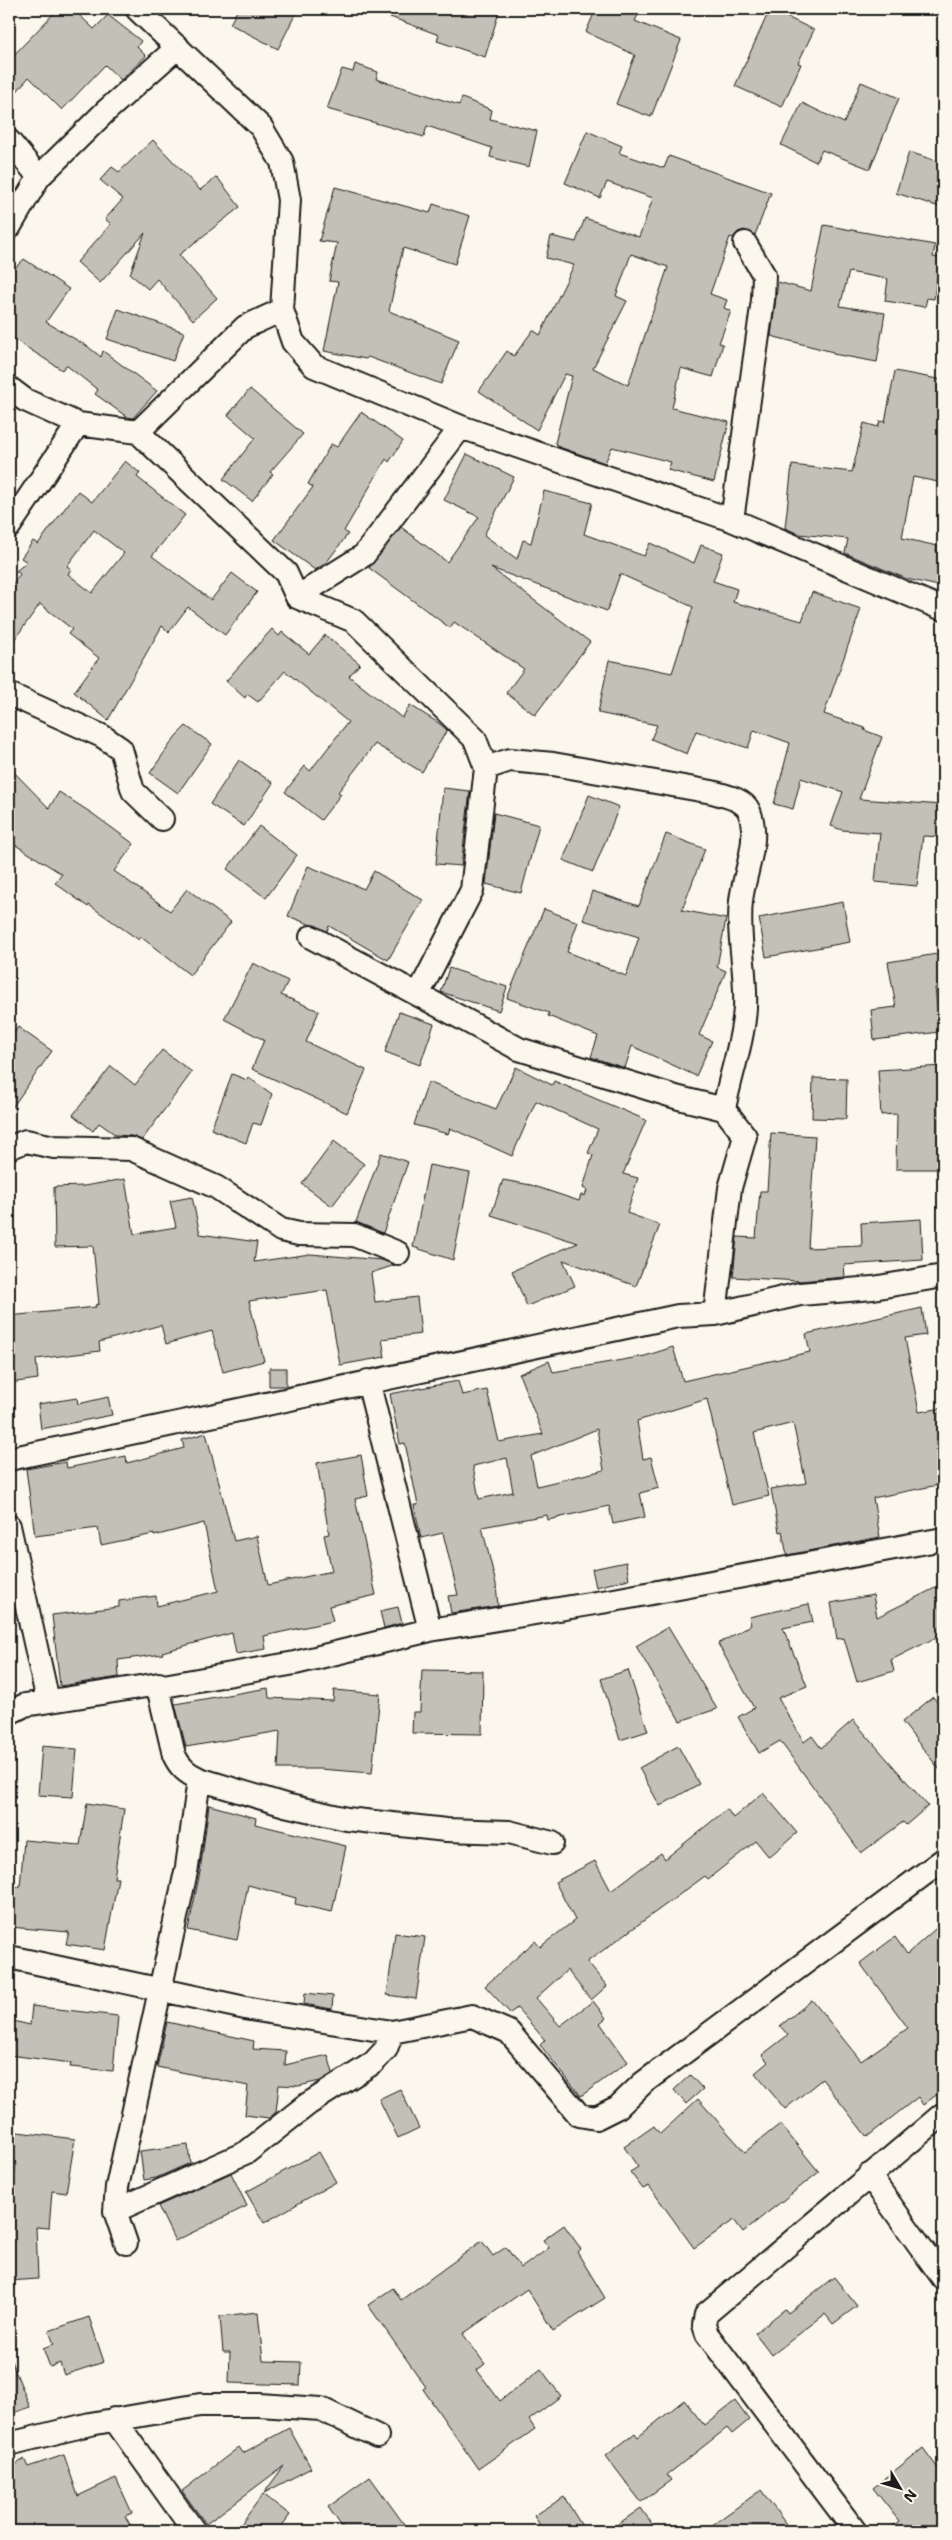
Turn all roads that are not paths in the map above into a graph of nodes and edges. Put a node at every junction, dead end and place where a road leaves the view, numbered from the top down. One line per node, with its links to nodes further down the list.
1 (137, 9): 2 (street)
2 (178, 46): 4 (street); 7 (street)
3 (9, 141): 4 (street)
4 (39, 177): 5 (street)
5 (9, 228)
6 (745, 244): 12 (street)
7 (282, 310): 10 (street); 11 (street)
8 (9, 388): 9 (street)
9 (78, 424): 11 (street); 13 (street)
10 (461, 427): 12 (street); 14 (street)
11 (138, 432): 14 (street)
12 (732, 520): 15 (street)
13 (9, 527)
14 (297, 597): 17 (street)
15 (943, 609)
16 (9, 694): 18 (street)
17 (486, 768): 20 (street); 21 (street)
18 (162, 819)
19 (311, 937): 20 (street)
20 (419, 993): 21 (street)
21 (724, 1109): 25 (street)
22 (9, 1148): 23 (street)
23 (398, 1253)
24 (943, 1276): 25 (street)
25 (715, 1314): 26 (street)
26 (368, 1381): 27 (street); 30 (street)
27 (9, 1459)
28 (9, 1526): 32 (street)
29 (943, 1539): 30 (street)
30 (430, 1630): 31 (street)
31 (158, 1687): 32 (street); 34 (street)
32 (48, 1702): 33 (street)
33 (9, 1713)
34 (199, 1779): 35 (street); 38 (street)
35 (552, 1843)
36 (943, 1860): 39 (street)
37 (9, 1957): 38 (street)
38 (158, 1990): 39 (street); 42 (street)
39 (392, 2032): 42 (street)
40 (943, 2114): 41 (street)
41 (868, 2175): 44 (street); 49 (street)
42 (116, 2211): 43 (street)
43 (126, 2242)
44 (943, 2278)
45 (114, 2419): 46 (street); 47 (street); 48 (street)
46 (377, 2436)
47 (9, 2444)
48 (194, 2531)
49 (855, 2531)

